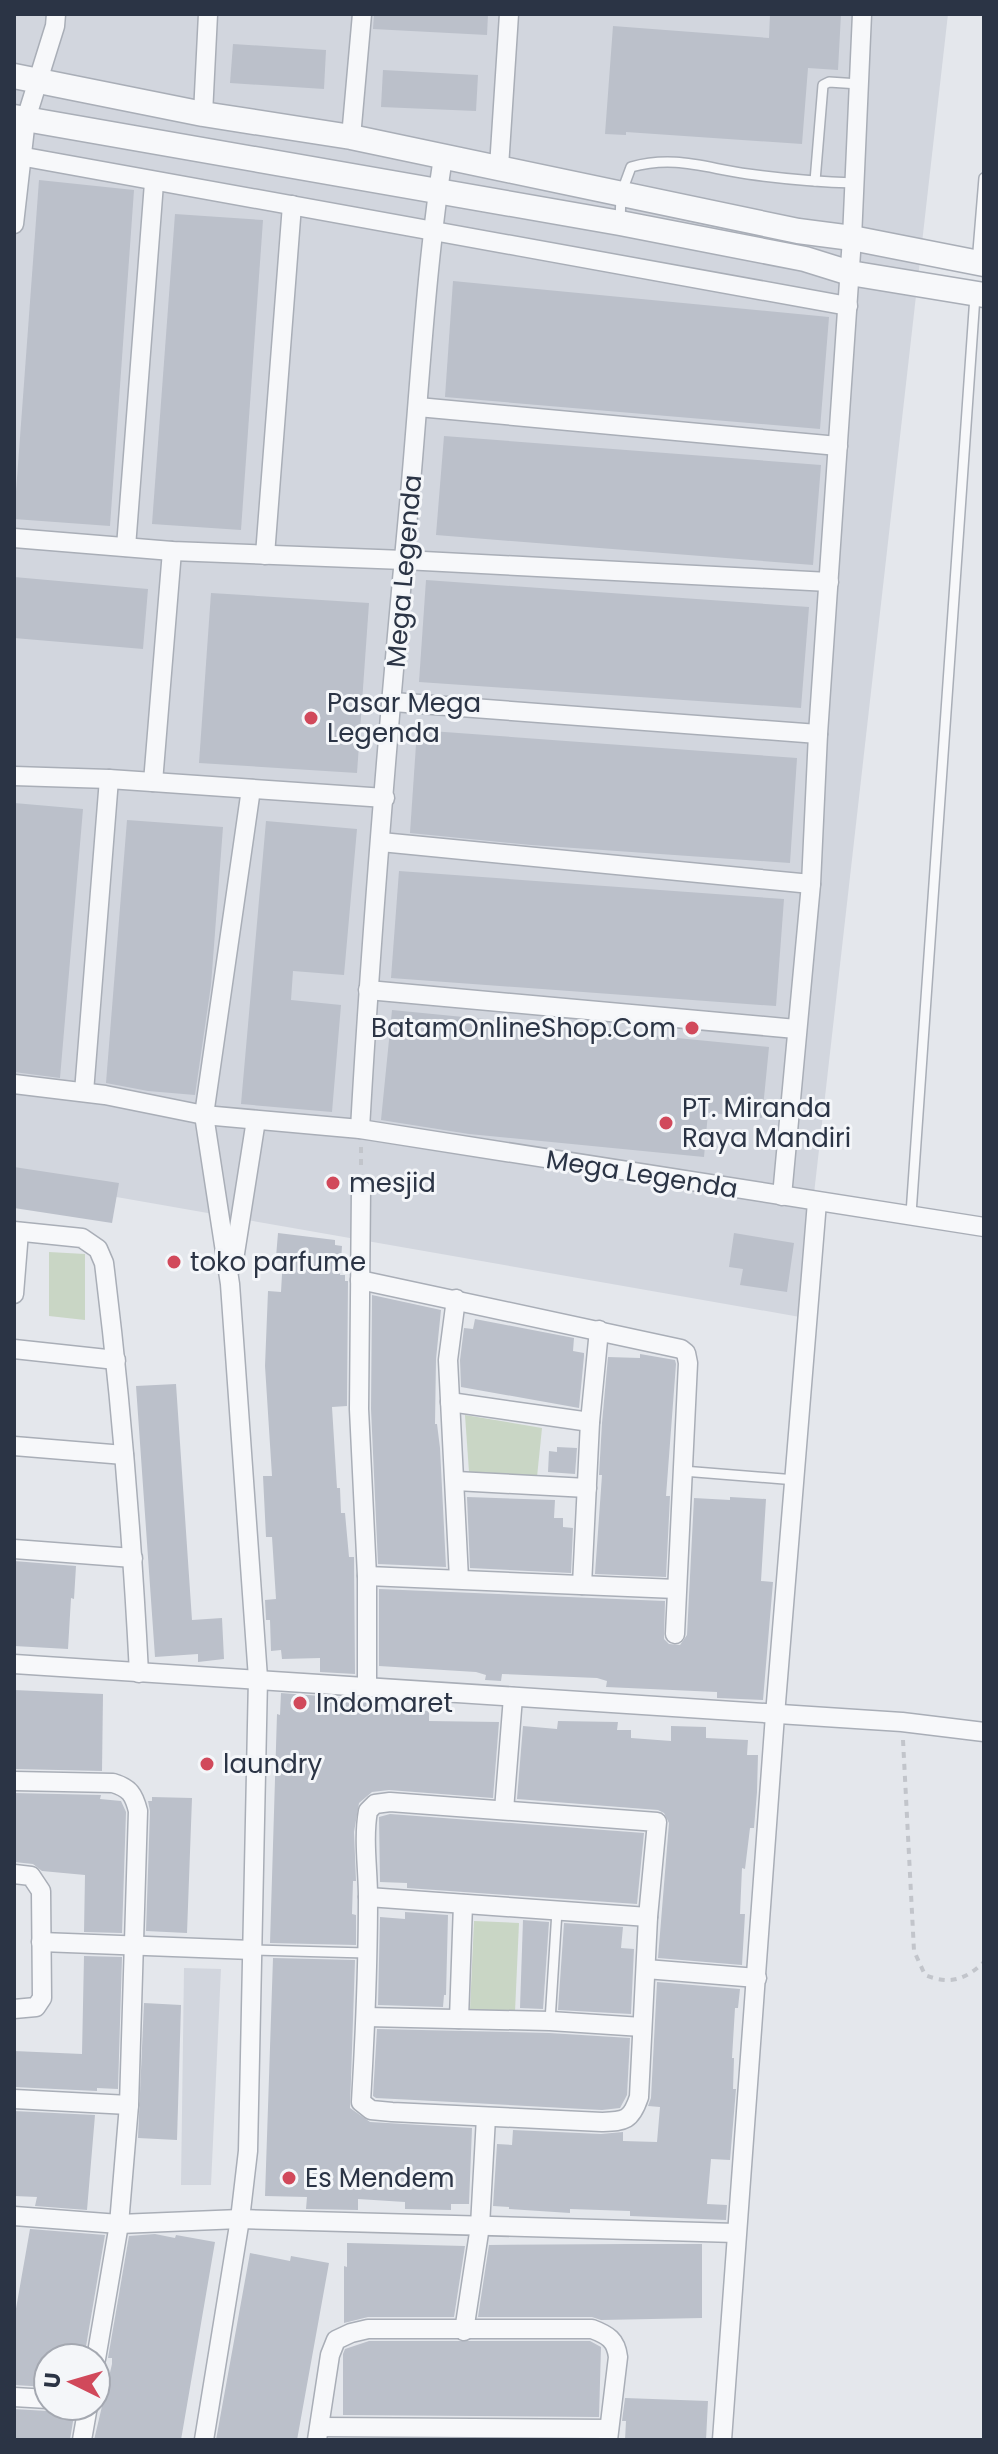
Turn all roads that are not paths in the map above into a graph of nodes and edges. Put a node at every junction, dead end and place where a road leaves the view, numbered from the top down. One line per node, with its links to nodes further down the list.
1 (56, 14): 7 (street)
2 (208, 14): 9 (street)
3 (362, 14): 11 (street)
4 (509, 14): 14 (street)
5 (862, 14): 8 (street)
6 (14, 76): 7 (street)
7 (39, 80): 9 (street); 10 (street)
8 (860, 84): 16 (lane); 18 (street)
9 (203, 114): 11 (street)
10 (20, 118): 12 (street); 19 (street)
11 (351, 137): 13 (street)
12 (18, 156): 17 (street); 23 (street)
13 (443, 157): 14 (street); 19 (street, Mega Legenda)
14 (499, 167): 20 (street)
15 (984, 178): 26 (lane)
16 (815, 181): 18 (lane); 20 (lane)
17 (154, 183): 21 (street); 33 (street)
18 (855, 183): 25 (street)
19 (438, 190): 22 (street); 24 (street, Mega Legenda)
20 (621, 194): 22 (lane); 25 (street)
21 (292, 205): 24 (street); 35 (street)
22 (620, 223): 27 (street)
23 (14, 224)
24 (433, 233): 29 (street); 30 (street, Mega Legenda)
25 (852, 238): 26 (street); 27 (street)
26 (981, 263): 28 (street)
27 (850, 273): 28 (street); 29 (street)
28 (980, 294): 57 (lane)
29 (848, 306): 31 (street)
30 (418, 407): 31 (street); 36 (street, Mega Legenda)
31 (838, 446): 37 (street)
32 (14, 538): 33 (street)
33 (126, 547): 34 (street)
34 (172, 551): 35 (street); 42 (street)
35 (265, 555): 36 (street)
36 (404, 560): 37 (street); 38 (street, Mega Legenda)
37 (829, 582): 39 (street)
38 (393, 702): 39 (street); 44 (street, Mega Legenda)
39 (818, 734): 46 (street)
40 (14, 776): 41 (street)
41 (109, 779): 42 (street); 50 (street)
42 (153, 782): 43 (street)
43 (251, 789): 44 (street); 51 (street)
44 (385, 798): 45 (street, Mega Legenda)
45 (381, 842): 46 (street); 47 (street, Mega Legenda)
46 (811, 884): 48 (street)
47 (368, 990): 48 (street); 53 (street, Mega Legenda)
48 (796, 1029): 55 (street)
49 (14, 1084): 50 (street, Mega Legenda)
50 (84, 1092): 51 (street, Mega Legenda)
51 (204, 1115): 52 (street, Mega Legenda); 61 (street)
52 (256, 1120): 53 (street, Mega Legenda); 61 (street)
53 (360, 1129): 55 (street, Mega Legenda)
54 (361, 1189): 60 (street)
55 (782, 1196): 56 (street, Mega Legenda)
56 (817, 1202): 57 (street, Mega Legenda); 72 (street)
57 (911, 1214): 58 (street, Mega Legenda)
58 (984, 1227)
59 (16, 1231): 62 (street); 66 (street)
60 (360, 1280): 63 (street); 77 (street)
61 (230, 1284): 84 (street)
62 (14, 1294)
63 (456, 1299): 64 (street); 67 (street)
64 (599, 1330): 68 (street); 71 (street)
65 (14, 1349): 66 (street)
66 (116, 1360): 70 (street)
67 (450, 1402): 68 (street); 73 (street)
68 (590, 1422): 74 (street)
69 (14, 1446): 70 (street)
70 (124, 1455): 76 (street)
71 (683, 1471): 72 (lane); 80 (street)
72 (796, 1480): 87 (street)
73 (456, 1481): 74 (street); 78 (street)
74 (587, 1488): 79 (street)
75 (14, 1549): 76 (street)
76 (133, 1558): 83 (street)
77 (367, 1576): 78 (street); 85 (street)
78 (459, 1579): 79 (street)
79 (582, 1585): 80 (street)
80 (676, 1589): 81 (street)
81 (675, 1634)
82 (14, 1664): 83 (street)
83 (139, 1673): 84 (street)
84 (258, 1678): 85 (street); 98 (street)
85 (367, 1685): 86 (street)
86 (513, 1697): 87 (street); 90 (street)
87 (775, 1715): 88 (street); 101 (street)
88 (984, 1732)
89 (14, 1781): 97 (street)
90 (504, 1810): 92 (street); 95 (street)
91 (14, 1874): 96 (street)
92 (368, 1897): 93 (street); 99 (street)
93 (463, 1904): 94 (street); 104 (street)
94 (557, 1911): 95 (street); 105 (lane)
95 (648, 1917): 100 (street)
96 (41, 1942): 97 (street); 102 (street)
97 (135, 1945): 98 (street); 108 (street)
98 (252, 1950): 99 (lane); 111 (street)
99 (366, 1953): 103 (street)
100 (646, 1969): 101 (street); 106 (street)
101 (757, 1978): 114 (street)
102 (14, 2009)
103 (366, 2017): 104 (street); 109 (street)
104 (459, 2019): 105 (street)
105 (550, 2021): 106 (street)
106 (642, 2027): 109 (street)
107 (14, 2099): 108 (street)
108 (129, 2105): 112 (street)
109 (486, 2117): 113 (street)
110 (14, 2216): 112 (street)
111 (240, 2219): 112 (street); 113 (street); 119 (street)
112 (119, 2224): 116 (street)
113 (480, 2226): 114 (street); 115 (street)
114 (736, 2233): 120 (street)
115 (464, 2331): 117 (street); 118 (street)
116 (99, 2342)
117 (318, 2434): 118 (street)
118 (608, 2434)
119 (204, 2440)
120 (722, 2440)

